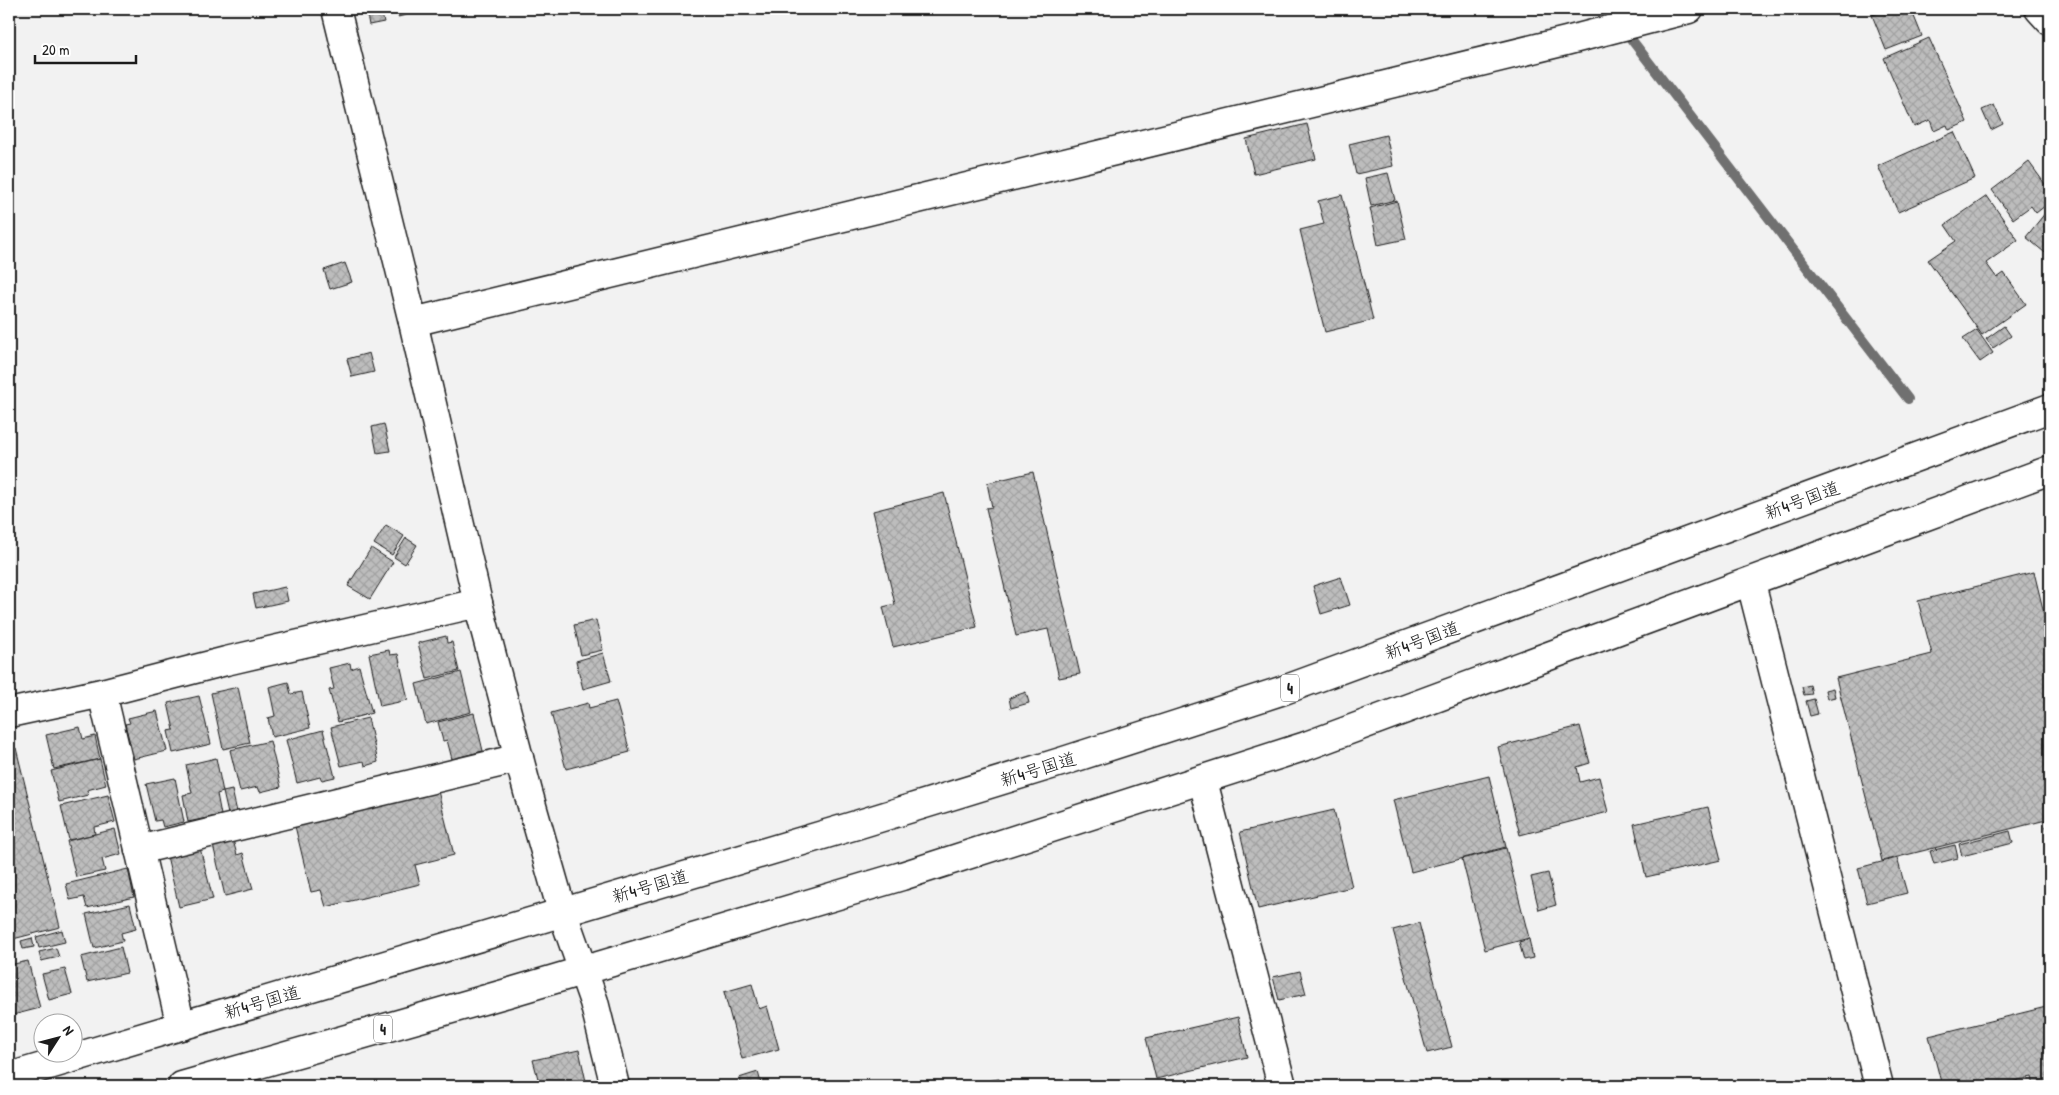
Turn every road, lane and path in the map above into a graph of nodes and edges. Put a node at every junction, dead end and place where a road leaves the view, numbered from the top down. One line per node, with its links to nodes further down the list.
1 (336, 9): 5 (main road)
2 (1689, 9): 5 (main road)
3 (2039, 9): 4 (main road)
4 (2050, 21)
5 (413, 322): 9 (main road)
6 (2050, 408): 15 (main road, 新4号国道 / 4)
7 (2050, 470): 8 (main road, 4)
8 (1751, 583): 13 (main road, 4); 22 (main road)
9 (478, 603): 10 (main road); 12 (main road)
10 (102, 693): 11 (main road); 14 (main road)
11 (9, 713)
12 (519, 758): 14 (main road); 15 (main road)
13 (1203, 781): 16 (main road, 4); 21 (main road)
14 (138, 850): 17 (main road)
15 (562, 912): 16 (main road); 17 (main road, 新4号国道 / 4)
16 (583, 970): 19 (main road, 4); 20 (main road)
17 (181, 1026): 18 (main road, 新4号国道 / 4)
18 (9, 1077)
19 (182, 1086)
20 (615, 1086)
21 (1282, 1086)
22 (1879, 1086)

